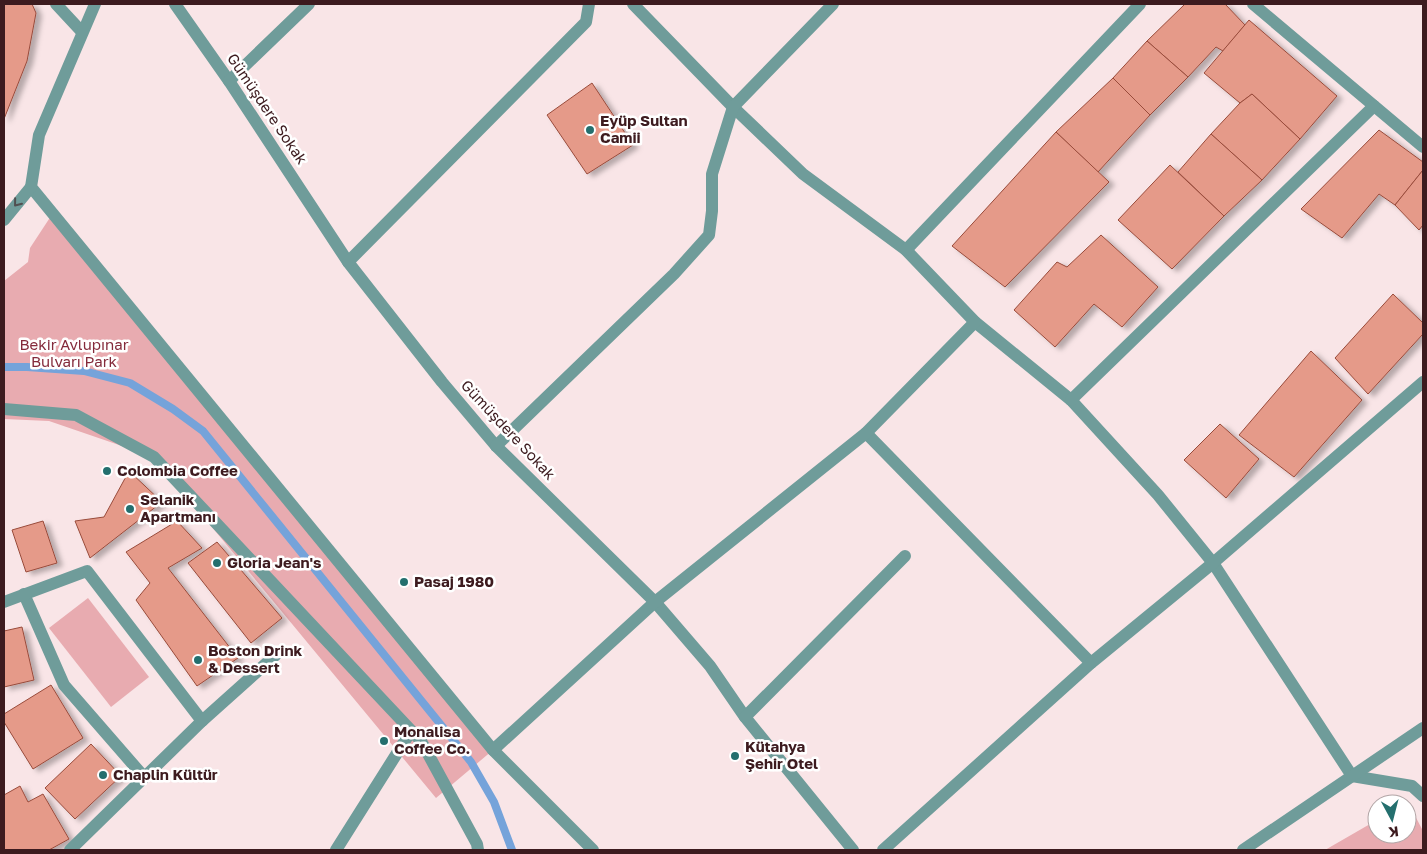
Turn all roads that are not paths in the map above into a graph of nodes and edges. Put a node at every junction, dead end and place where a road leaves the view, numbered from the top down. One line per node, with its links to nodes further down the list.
1 (56, 4): 10 (street)
2 (95, 4): 10 (street)
3 (175, 4): 11 (street, Gümüşdere Sokak)
4 (309, 4): 11 (street)
5 (588, 4): 18 (street)
6 (634, 4): 13 (street)
7 (832, 4): 13 (street)
8 (1140, 4): 17 (street)
9 (1253, 4): 12 (street)
10 (82, 32): 15 (street)
11 (230, 81): 18 (street, Gümüşdere Sokak)
12 (1374, 106): 14 (street); 21 (street)
13 (733, 107): 17 (street); 24 (street)
14 (1423, 147)
15 (31, 187): 16 (street, one-way to 16); 36 (street)
16 (4, 220)
17 (906, 250): 19 (street)
18 (348, 262): 24 (street, Gümüşdere Sokak)
19 (975, 322): 21 (street); 23 (street)
20 (1423, 382): 26 (street)
21 (1071, 400): 26 (street)
22 (4, 410): 35 (street)
23 (866, 433): 29 (street); 31 (street)
24 (496, 446): 29 (street, Gümüşdere Sokak)
25 (905, 556): 32 (street)
26 (1213, 563): 31 (street); 37 (street)
27 (24, 594): 28 (street); 33 (street); 38 (street)
28 (4, 602)
29 (655, 602): 32 (street, Gümüşdere Sokak); 36 (street)
30 (279, 652): 33 (street)
31 (1091, 663): 45 (street)
32 (745, 717): 44 (street, Gümüşdere Sokak)
33 (202, 721): 38 (street)
34 (1423, 728): 37 (street)
35 (411, 731): 41 (street); 42 (street)
36 (493, 750): 43 (street)
37 (1352, 776): 39 (street); 46 (street)
38 (144, 777): 40 (street)
39 (1423, 796)
40 (70, 850)
41 (336, 850)
42 (478, 850)
43 (593, 850)
44 (853, 850)
45 (883, 850)
46 (1243, 850)

